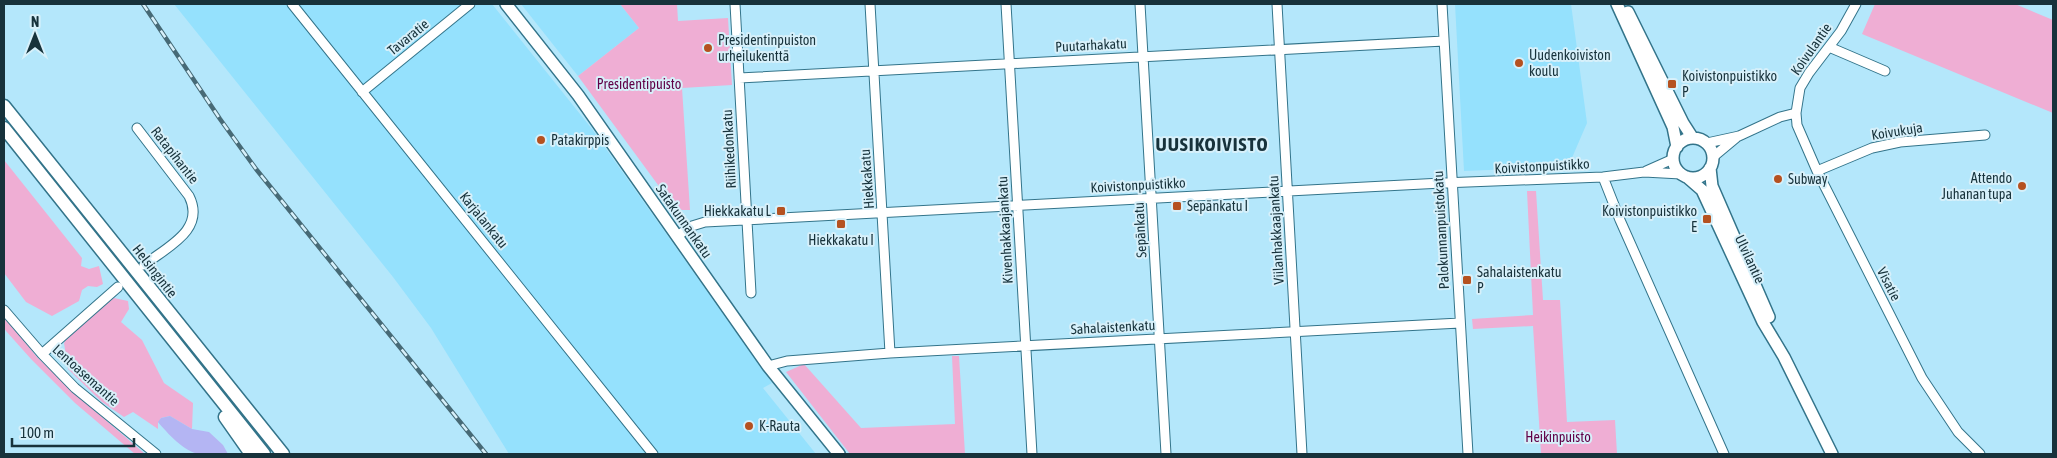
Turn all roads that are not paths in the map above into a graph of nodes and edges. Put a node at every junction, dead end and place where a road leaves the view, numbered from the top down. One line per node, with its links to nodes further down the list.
1 (292, 4): 21 (street, Karjalankatu)
2 (470, 4): 21 (street, Tavaratie)
3 (506, 4): 43 (main road, Satakunnankatu)
4 (735, 4): 20 (street, Riihikedonkatu)
5 (870, 4): 18 (street, Hiekkakatu)
6 (1006, 4): 17 (street, Kivenhakkaajankatu)
7 (1140, 4): 16 (street, Sepänkatu)
8 (1277, 4): 15 (street, Viilanhakkaajankatu)
9 (1442, 4): 13 (street, Palokunnanpuistokatu)
10 (1617, 4): 30 (main road)
11 (1624, 4): 28 (main road)
12 (1856, 4): 14 (street, Koivulantie)
13 (1444, 41): 15 (street, Puutarhakatu); 37 (street, Palokunnanpuistokatu)
14 (1829, 46): 19 (street); 23 (street, Koivulantie)
15 (1280, 50): 16 (street, Puutarhakatu); 38 (street, Viilanhakkaajankatu)
16 (1143, 56): 17 (street, Puutarhakatu); 39 (street, Sepänkatu)
17 (1009, 63): 18 (street, Puutarhakatu); 40 (street, Kivenhakkaajankatu)
18 (874, 71): 20 (street, Puutarhakatu); 41 (street, Hiekkakatu)
19 (1885, 71)
20 (739, 78): 42 (street, Riihikedonkatu)
21 (362, 92): 61 (street, Karjalankatu)
22 (4, 106): 60 (highway, Helsingintie)
23 (1796, 113): 27 (street); 33 (street, Visatie)
24 (4, 128): 50 (highway)
25 (137, 128): 44 (street, Ratapihantie)
26 (1986, 135): 33 (street, Koivukuja)
27 (1739, 136): 29 (street); 32 (street)
28 (1692, 137): 29 (main road); 30 (main road)
29 (1707, 143): 32 (main road)
30 (1677, 147): 31 (main road)
31 (1673, 159): 34 (street, Koivistonpuistikko); 35 (main road)
32 (1712, 162): 35 (main road); 55 (main road, Ulvilantie)
33 (1817, 171): 69 (street, Visatie)
34 (1644, 172): 35 (street, Koivistonpuistikko); 36 (street, Koivistonpuistikko)
35 (1684, 175): 55 (main road, Ulvilantie)
36 (1604, 176): 37 (street, Koivistonpuistikko); 67 (street, Koivistonpuistikko)
37 (1452, 183): 38 (street, Koivistonpuistikko); 48 (street, Palokunnanpuistokatu)
38 (1287, 192): 39 (street, Koivistonpuistikko); 49 (street, Viilanhakkaajankatu)
39 (1152, 198): 40 (street, Koivistonpuistikko); 51 (street, Sepänkatu)
40 (1018, 205): 41 (street, Koivistonpuistikko); 52 (street, Kivenhakkaajankatu)
41 (883, 213): 42 (street, Koivistonpuistikko); 53 (street, Hiekkakatu)
42 (747, 220): 43 (street, Koivistonpuistikko); 46 (street, Riihikedonkatu)
43 (677, 236): 56 (main road, Satakunnankatu)
44 (144, 264)
45 (118, 287): 54 (street)
46 (752, 293)
47 (4, 310): 54 (street, Lentoasemantie)
48 (1460, 323): 49 (street, Sahalaistenkatu); 66 (street, Palokunnanpuistokatu)
49 (1294, 332): 51 (street, Sahalaistenkatu); 65 (street, Viilanhakkaajankatu)
50 (168, 334): 58 (highway); 59 (highway)
51 (1160, 339): 52 (street, Sahalaistenkatu); 64 (street, Sepänkatu)
52 (1025, 346): 53 (street, Sahalaistenkatu); 63 (street, Kivenhakkaajankatu)
53 (890, 353): 56 (street, Sahalaistenkatu)
54 (42, 354): 57 (street, Lentoasemantie)
55 (1784, 357): 68 (main road, Ulvilantie)
56 (768, 366): 62 (main road, Satakunnankatu)
57 (156, 454)
58 (251, 454)
59 (264, 454)
60 (283, 454)
61 (653, 454)
62 (839, 454)
63 (1032, 454)
64 (1166, 454)
65 (1302, 454)
66 (1468, 454)
67 (1724, 454)
68 (1832, 454)
69 (1980, 454)

